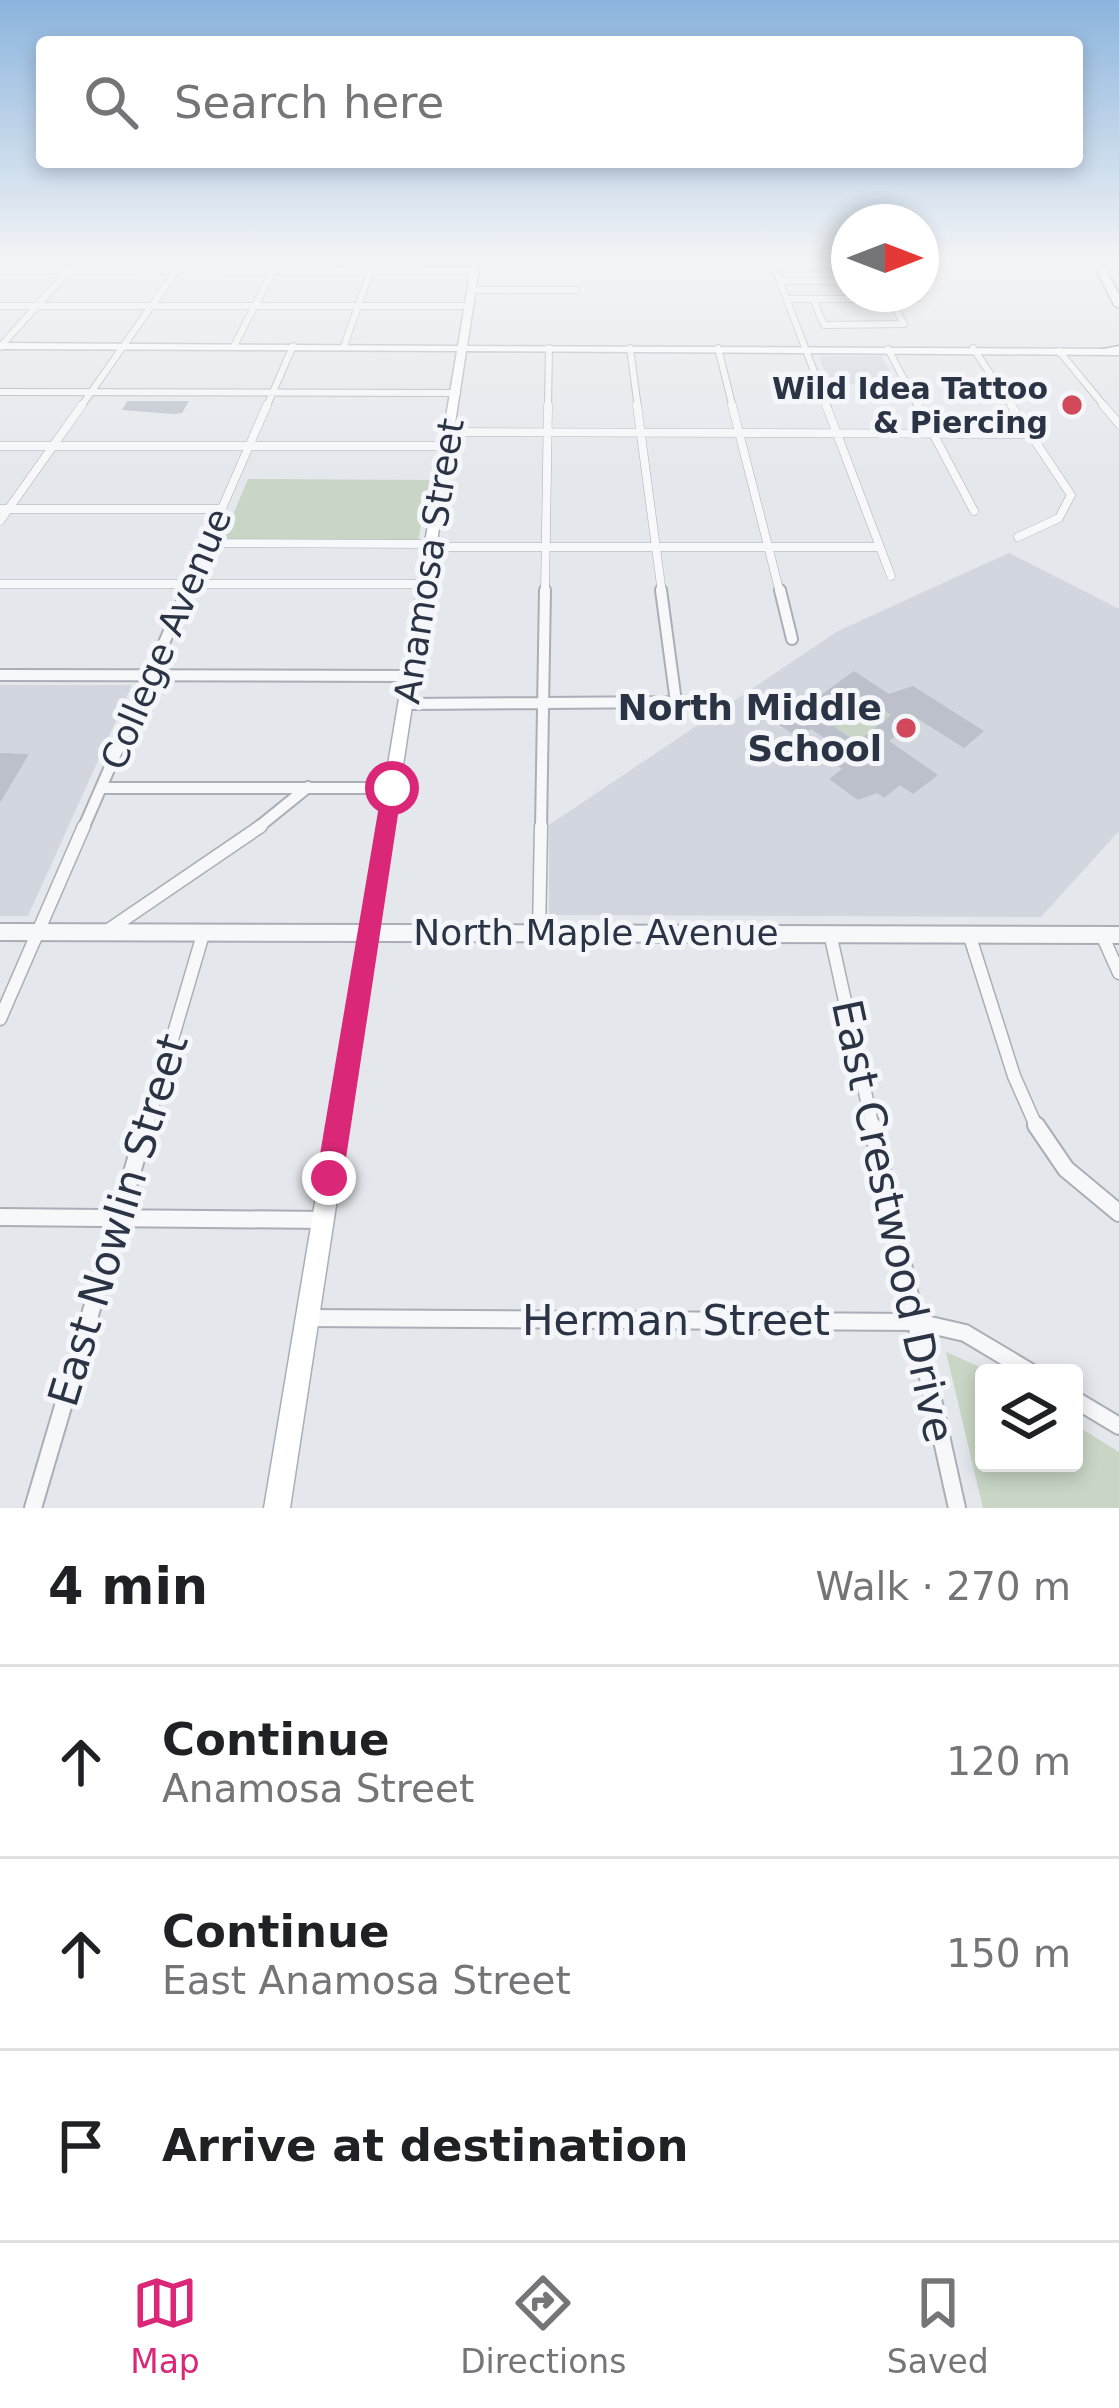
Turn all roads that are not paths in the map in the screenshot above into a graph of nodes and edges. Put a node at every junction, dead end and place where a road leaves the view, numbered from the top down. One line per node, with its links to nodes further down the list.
1 (134, 331): 7 (street)
2 (242, 331): 8 (street)
3 (349, 331): 10 (street)
4 (466, 331): 11 (main road, Anamosa Street)
5 (799, 331): 16 (street)
6 (0, 346): 7 (main road)
7 (123, 346): 8 (main road); 21 (street)
8 (234, 346): 9 (main road)
9 (293, 346): 10 (main road); 22 (street, College Avenue)
10 (344, 346): 11 (main road)
11 (464, 346): 12 (main road); 23 (main road, Anamosa Street)
12 (548, 348): 13 (main road); 25 (street)
13 (630, 348): 15 (main road); 26 (street)
14 (974, 348): 17 (main road); 18 (main road); 30 (street)
15 (718, 349): 16 (main road); 27 (street)
16 (805, 349): 17 (main road); 28 (street)
17 (888, 349): 29 (street)
18 (1054, 349): 19 (main road); 24 (street)
19 (1114, 350)
20 (0, 392): 21 (street)
21 (91, 392): 22 (street); 33 (street)
22 (273, 392): 23 (street); 34 (street, College Avenue)
23 (457, 393): 31 (main road, Anamosa Street)
24 (1119, 424)
25 (548, 432): 26 (street); 31 (street); 42 (street)
26 (644, 434): 27 (street); 43 (street)
27 (740, 434): 28 (street); 44 (street)
28 (837, 434): 29 (street); 45 (street)
29 (934, 434): 30 (street); 37 (street)
30 (1030, 434): 39 (street)
31 (449, 439): 34 (street); 41 (main road, Anamosa Street)
32 (0, 446): 33 (street)
33 (53, 446): 34 (street); 35 (street)
34 (250, 446): 36 (street, College Avenue)
35 (5, 509): 36 (street); 38 (street)
36 (222, 509): 40 (street, College Avenue)
37 (974, 511)
38 (0, 521)
39 (1018, 537)
40 (208, 543): 41 (street); 48 (street, College Avenue)
41 (431, 545): 42 (street); 49 (main road, Anamosa Street)
42 (545, 547): 43 (street); 54 (street)
43 (657, 547): 44 (street); 54 (street)
44 (769, 547): 45 (street); 50 (street)
45 (880, 547): 46 (street)
46 (891, 576)
47 (0, 584): 48 (street)
48 (190, 584): 49 (street); 52 (street, College Avenue)
49 (424, 584): 53 (main road, Anamosa Street)
50 (792, 639)
51 (0, 675): 52 (street)
52 (151, 675): 53 (street); 56 (street, College Avenue)
53 (410, 676): 55 (main road, Anamosa Street)
54 (542, 703): 55 (street); 64 (street)
55 (406, 704): 58 (main road, Anamosa Street)
56 (102, 788): 57 (street); 61 (street, College Avenue)
57 (308, 788): 58 (street); 59 (street)
58 (392, 788): 63 (main road, Anamosa Street)
59 (106, 931): 61 (street, North Maple Avenue); 62 (street, North Maple Avenue)
60 (0, 932): 61 (street, North Maple Avenue)
61 (38, 932): 69 (street, College Avenue)
62 (204, 932): 63 (street, North Maple Avenue); 72 (street, East Nowlin Street)
63 (369, 932): 64 (street, North Maple Avenue); 73 (main road, Anamosa Street)
64 (539, 933): 65 (street, North Maple Avenue)
65 (830, 933): 66 (street, North Maple Avenue); 75 (street, East Crestwood Drive)
66 (969, 934): 67 (street, North Maple Avenue); 70 (street)
67 (1111, 935): 68 (street)
68 (1119, 973)
69 (0, 1019)
70 (1119, 1213)
71 (0, 1217): 72 (street)
72 (119, 1217): 73 (street); 79 (street, East Nowlin Street)
73 (322, 1220): 74 (main road, Anamosa Street)
74 (307, 1318): 75 (street, Herman Street); 80 (main road, Anamosa Street)
75 (916, 1322): 76 (street, Herman Street); 81 (street, East Crestwood Drive)
76 (1017, 1364)
77 (1083, 1404): 78 (street)
78 (1119, 1426)
79 (33, 1508)
80 (277, 1508)
81 (957, 1508)

